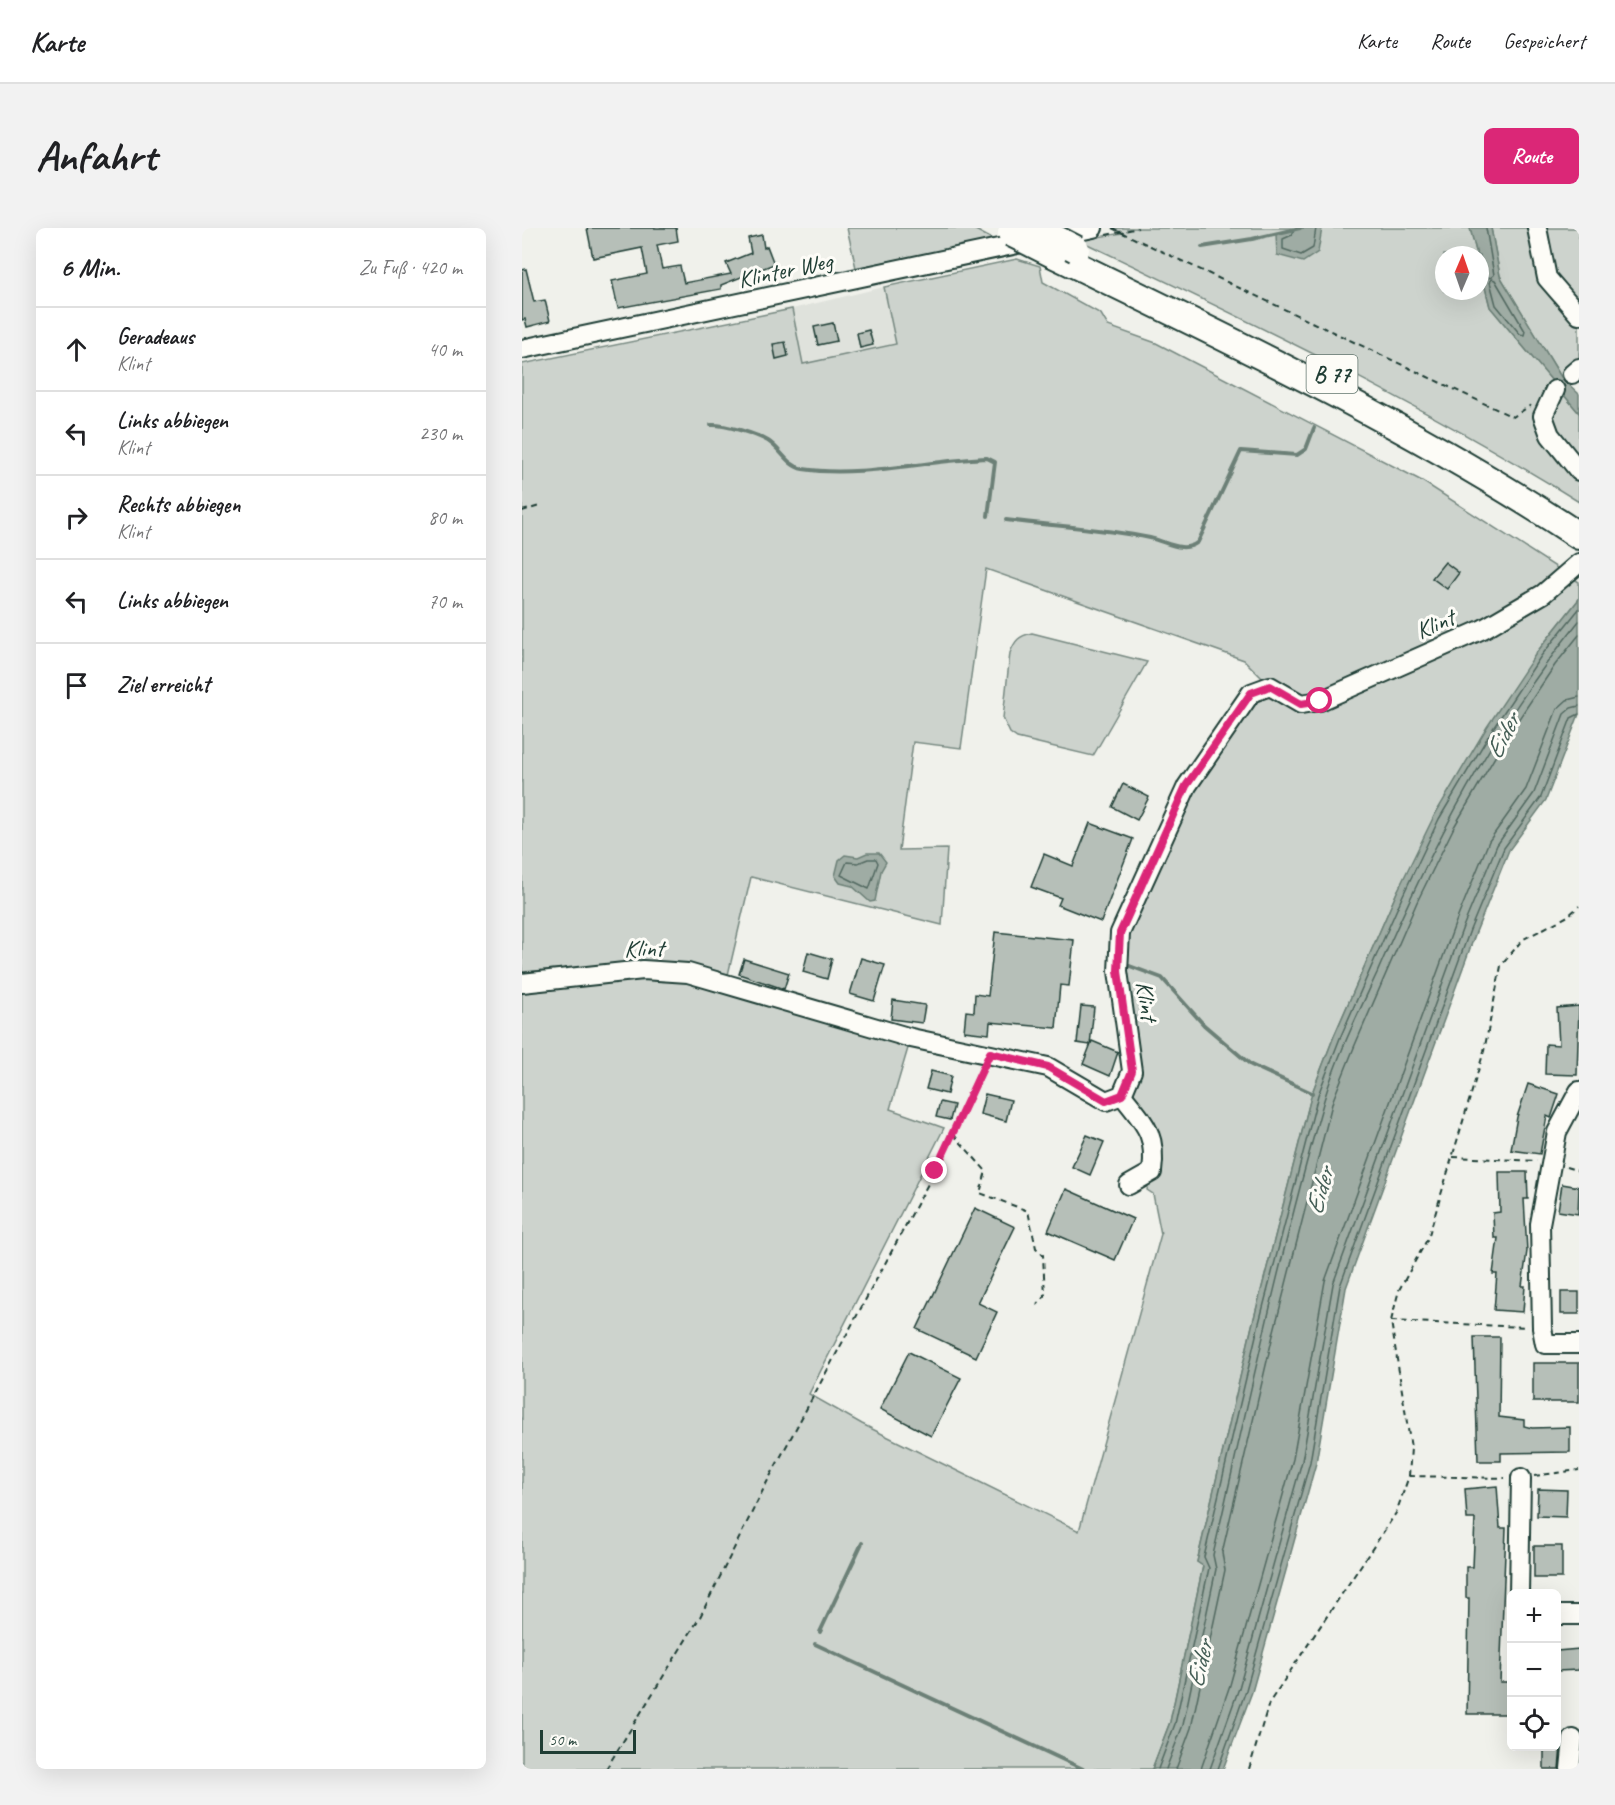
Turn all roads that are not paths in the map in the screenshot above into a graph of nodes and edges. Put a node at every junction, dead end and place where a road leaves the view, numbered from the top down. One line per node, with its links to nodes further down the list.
1 (1093, 228): 5 (street, Klinter Weg)
2 (1537, 228): 4 (street)
3 (1021, 229): 8 (highway, B 77, bridge)
4 (1579, 315)
5 (522, 349)
6 (1555, 390): 7 (street)
7 (1579, 471)
8 (1577, 528)
9 (1579, 563): 12 (street, Klint)
10 (522, 983): 12 (street, Klint)
11 (1579, 1091): 14 (street)
12 (1122, 1095): 13 (street)
13 (1129, 1185)
14 (1579, 1344)
15 (1521, 1478): 16 (street)
16 (1519, 1589)
17 (1561, 1615): 18 (street)
18 (1579, 1615)
19 (1573, 1739): 20 (street)
20 (1570, 1769)

